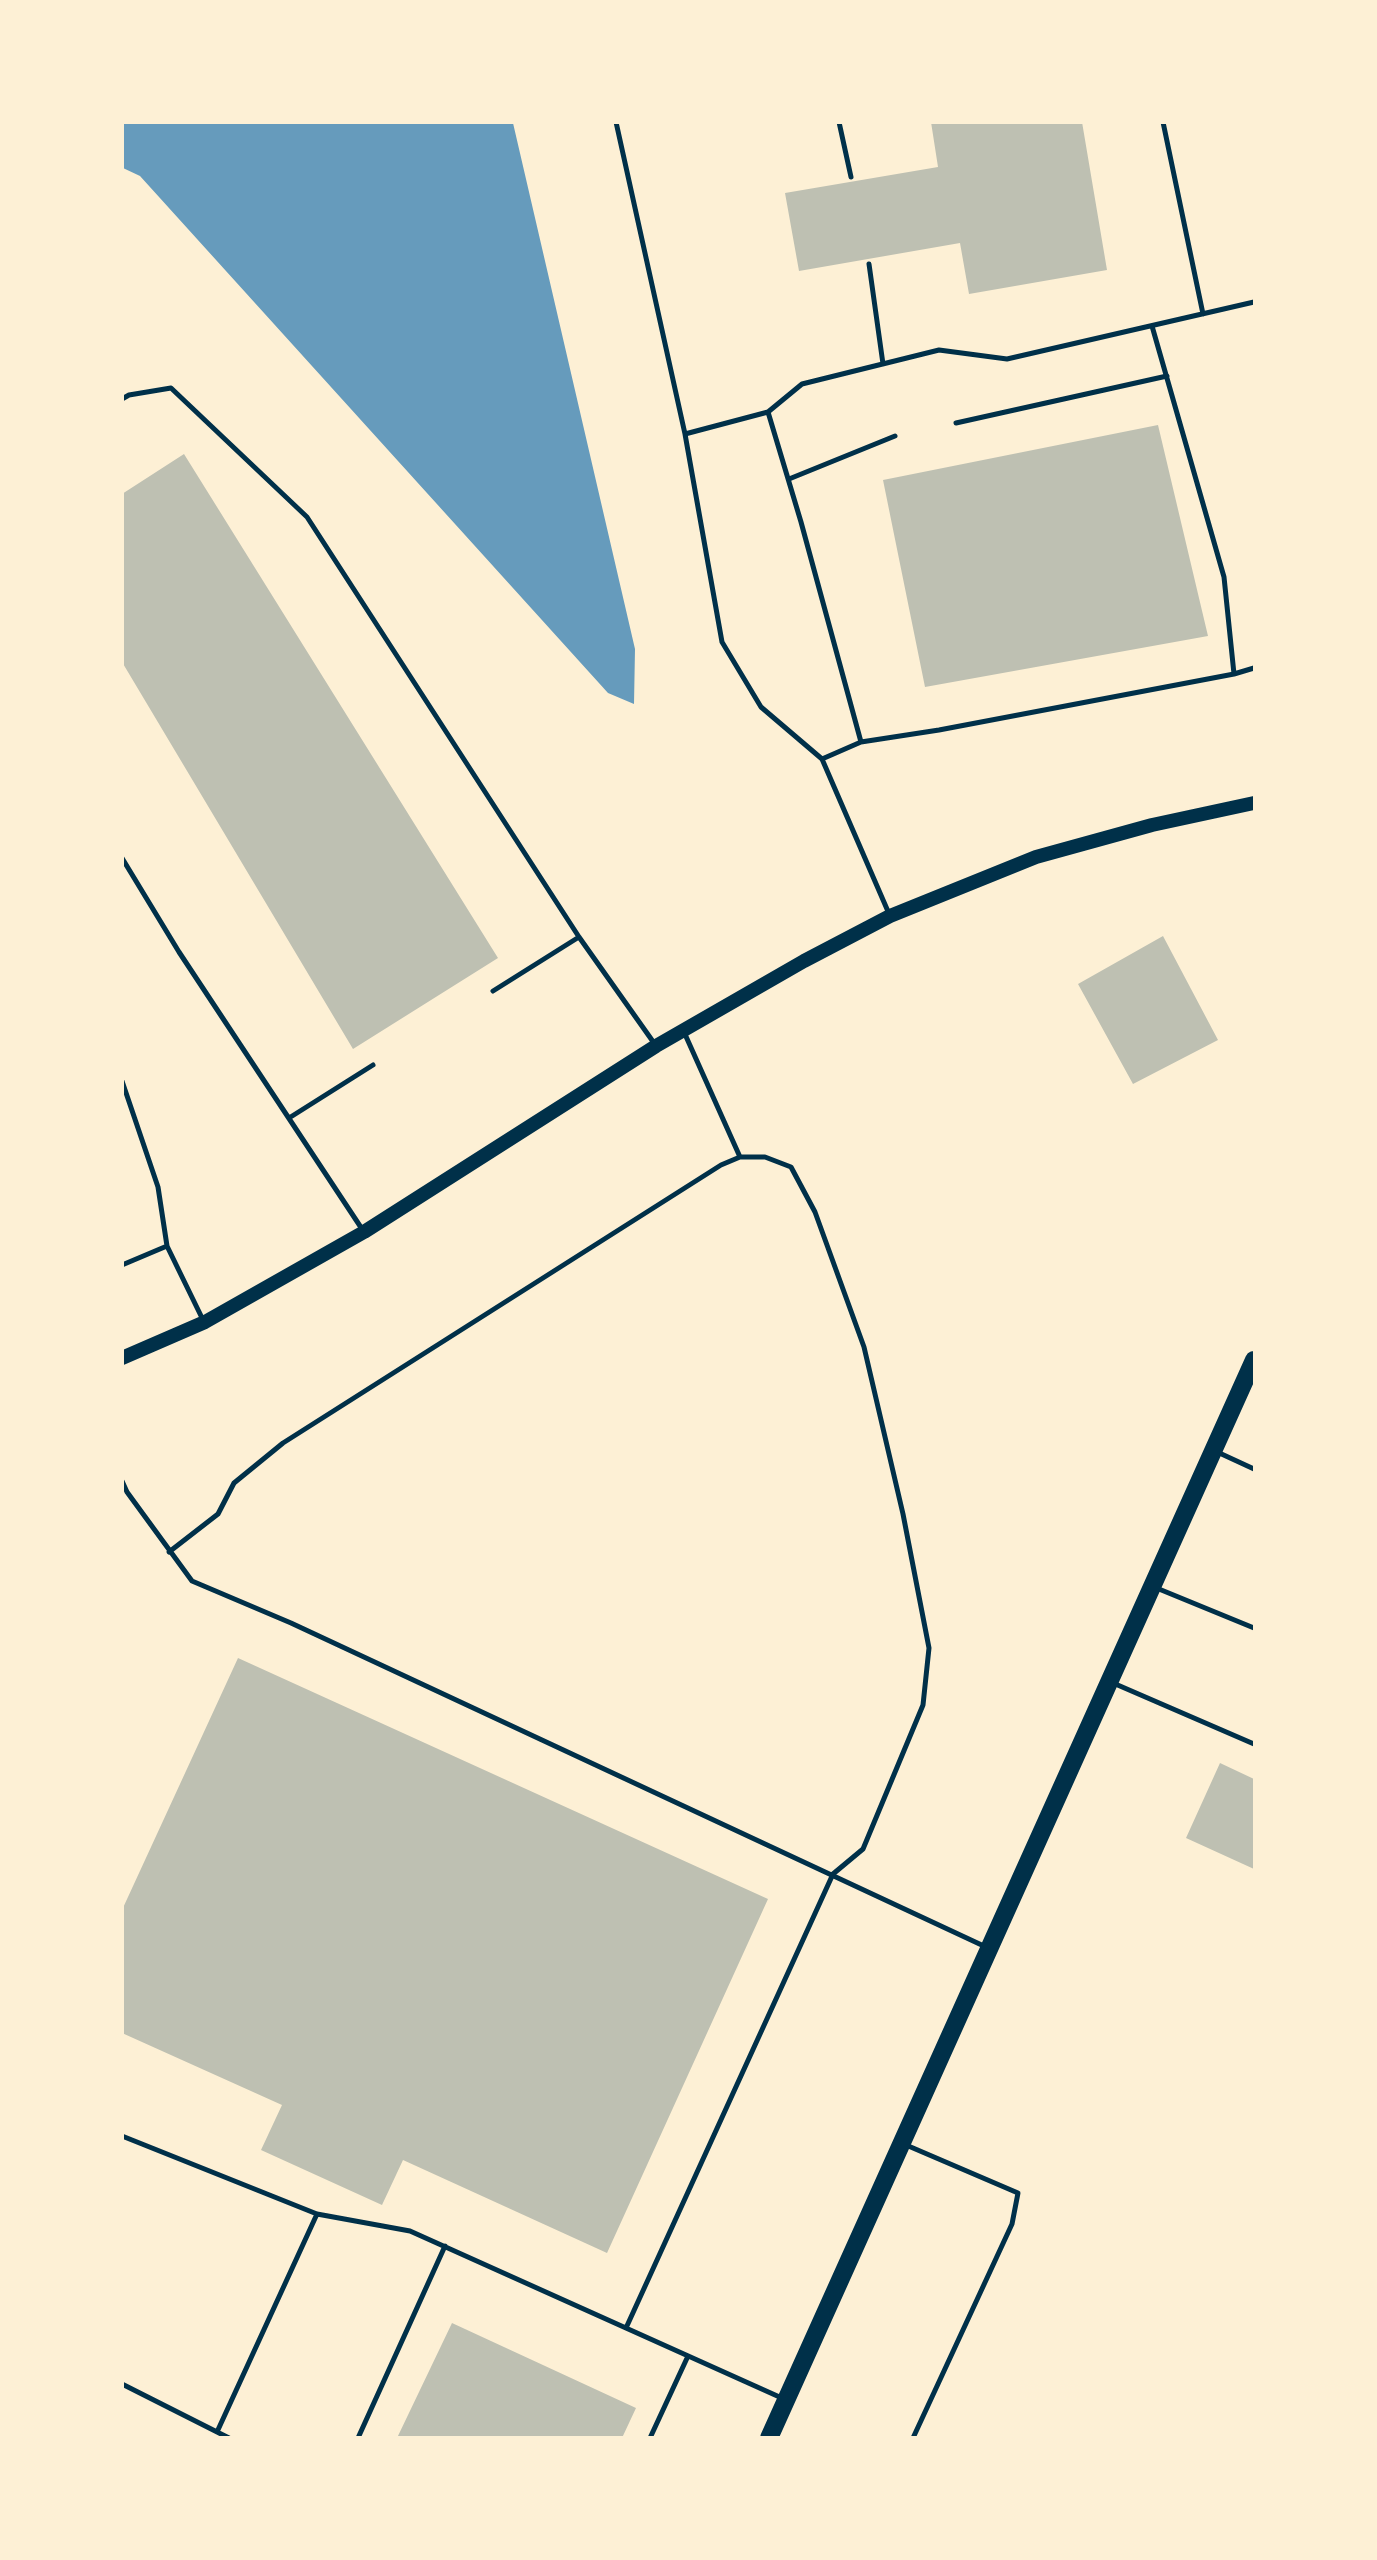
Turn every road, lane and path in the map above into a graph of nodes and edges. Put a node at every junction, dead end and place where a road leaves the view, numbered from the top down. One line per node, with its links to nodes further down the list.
1 (616, 122): 14 (lane)
2 (839, 122): 4 (lane)
3 (1163, 122): 7 (lane)
4 (852, 177)
5 (869, 264): 9 (lane)
6 (1255, 302): 7 (lane)
7 (1203, 314): 8 (lane)
8 (1152, 326): 9 (lane); 10 (lane)
9 (883, 364): 12 (lane)
10 (1167, 376): 13 (lane); 18 (lane)
11 (122, 399): 24 (lane)
12 (768, 412): 14 (lane); 16 (lane)
13 (956, 423)
14 (685, 435): 20 (lane)
15 (895, 436): 16 (lane)
16 (789, 480): 19 (lane)
17 (1255, 668): 18 (lane)
18 (1234, 674): 19 (lane)
19 (861, 741): 20 (lane)
20 (822, 759): 23 (lane)
21 (1255, 803): 23 (main road)
22 (122, 858): 30 (lane)
23 (890, 916): 26 (main road)
24 (579, 937): 25 (lane); 27 (lane)
25 (493, 991)
26 (683, 1030): 27 (main road); 31 (lane)
27 (656, 1046): 32 (main road)
28 (373, 1065): 30 (lane)
29 (122, 1081): 33 (lane)
30 (289, 1118): 32 (lane)
31 (740, 1157): 43 (lane); 48 (lane)
32 (364, 1232): 35 (main road)
33 (167, 1246): 34 (lane); 35 (lane)
34 (122, 1265)
35 (205, 1322): 36 (main road)
36 (122, 1358)
37 (1255, 1360): 38 (main road)
38 (1249, 1387): 39 (main road)
39 (1212, 1450): 40 (lane); 44 (main road)
40 (1255, 1469)
41 (122, 1481): 42 (lane)
42 (125, 1494): 43 (lane)
43 (169, 1552): 48 (lane)
44 (1152, 1586): 45 (lane); 46 (main road)
45 (1255, 1629)
46 (1110, 1682): 47 (lane); 49 (main road)
47 (1255, 1744)
48 (833, 1874): 49 (lane); 54 (lane)
49 (989, 1949): 51 (main road)
50 (122, 2136): 52 (lane)
51 (902, 2143): 57 (main road); 63 (lane)
52 (317, 2214): 53 (lane); 58 (lane)
53 (444, 2246): 54 (lane); 60 (lane)
54 (626, 2328): 55 (lane)
55 (688, 2356): 57 (lane); 61 (lane)
56 (122, 2384): 58 (lane)
57 (786, 2400): 62 (main road)
58 (218, 2432): 59 (lane)
59 (229, 2438)
60 (358, 2438)
61 (650, 2438)
62 (769, 2438)
63 (913, 2438)

